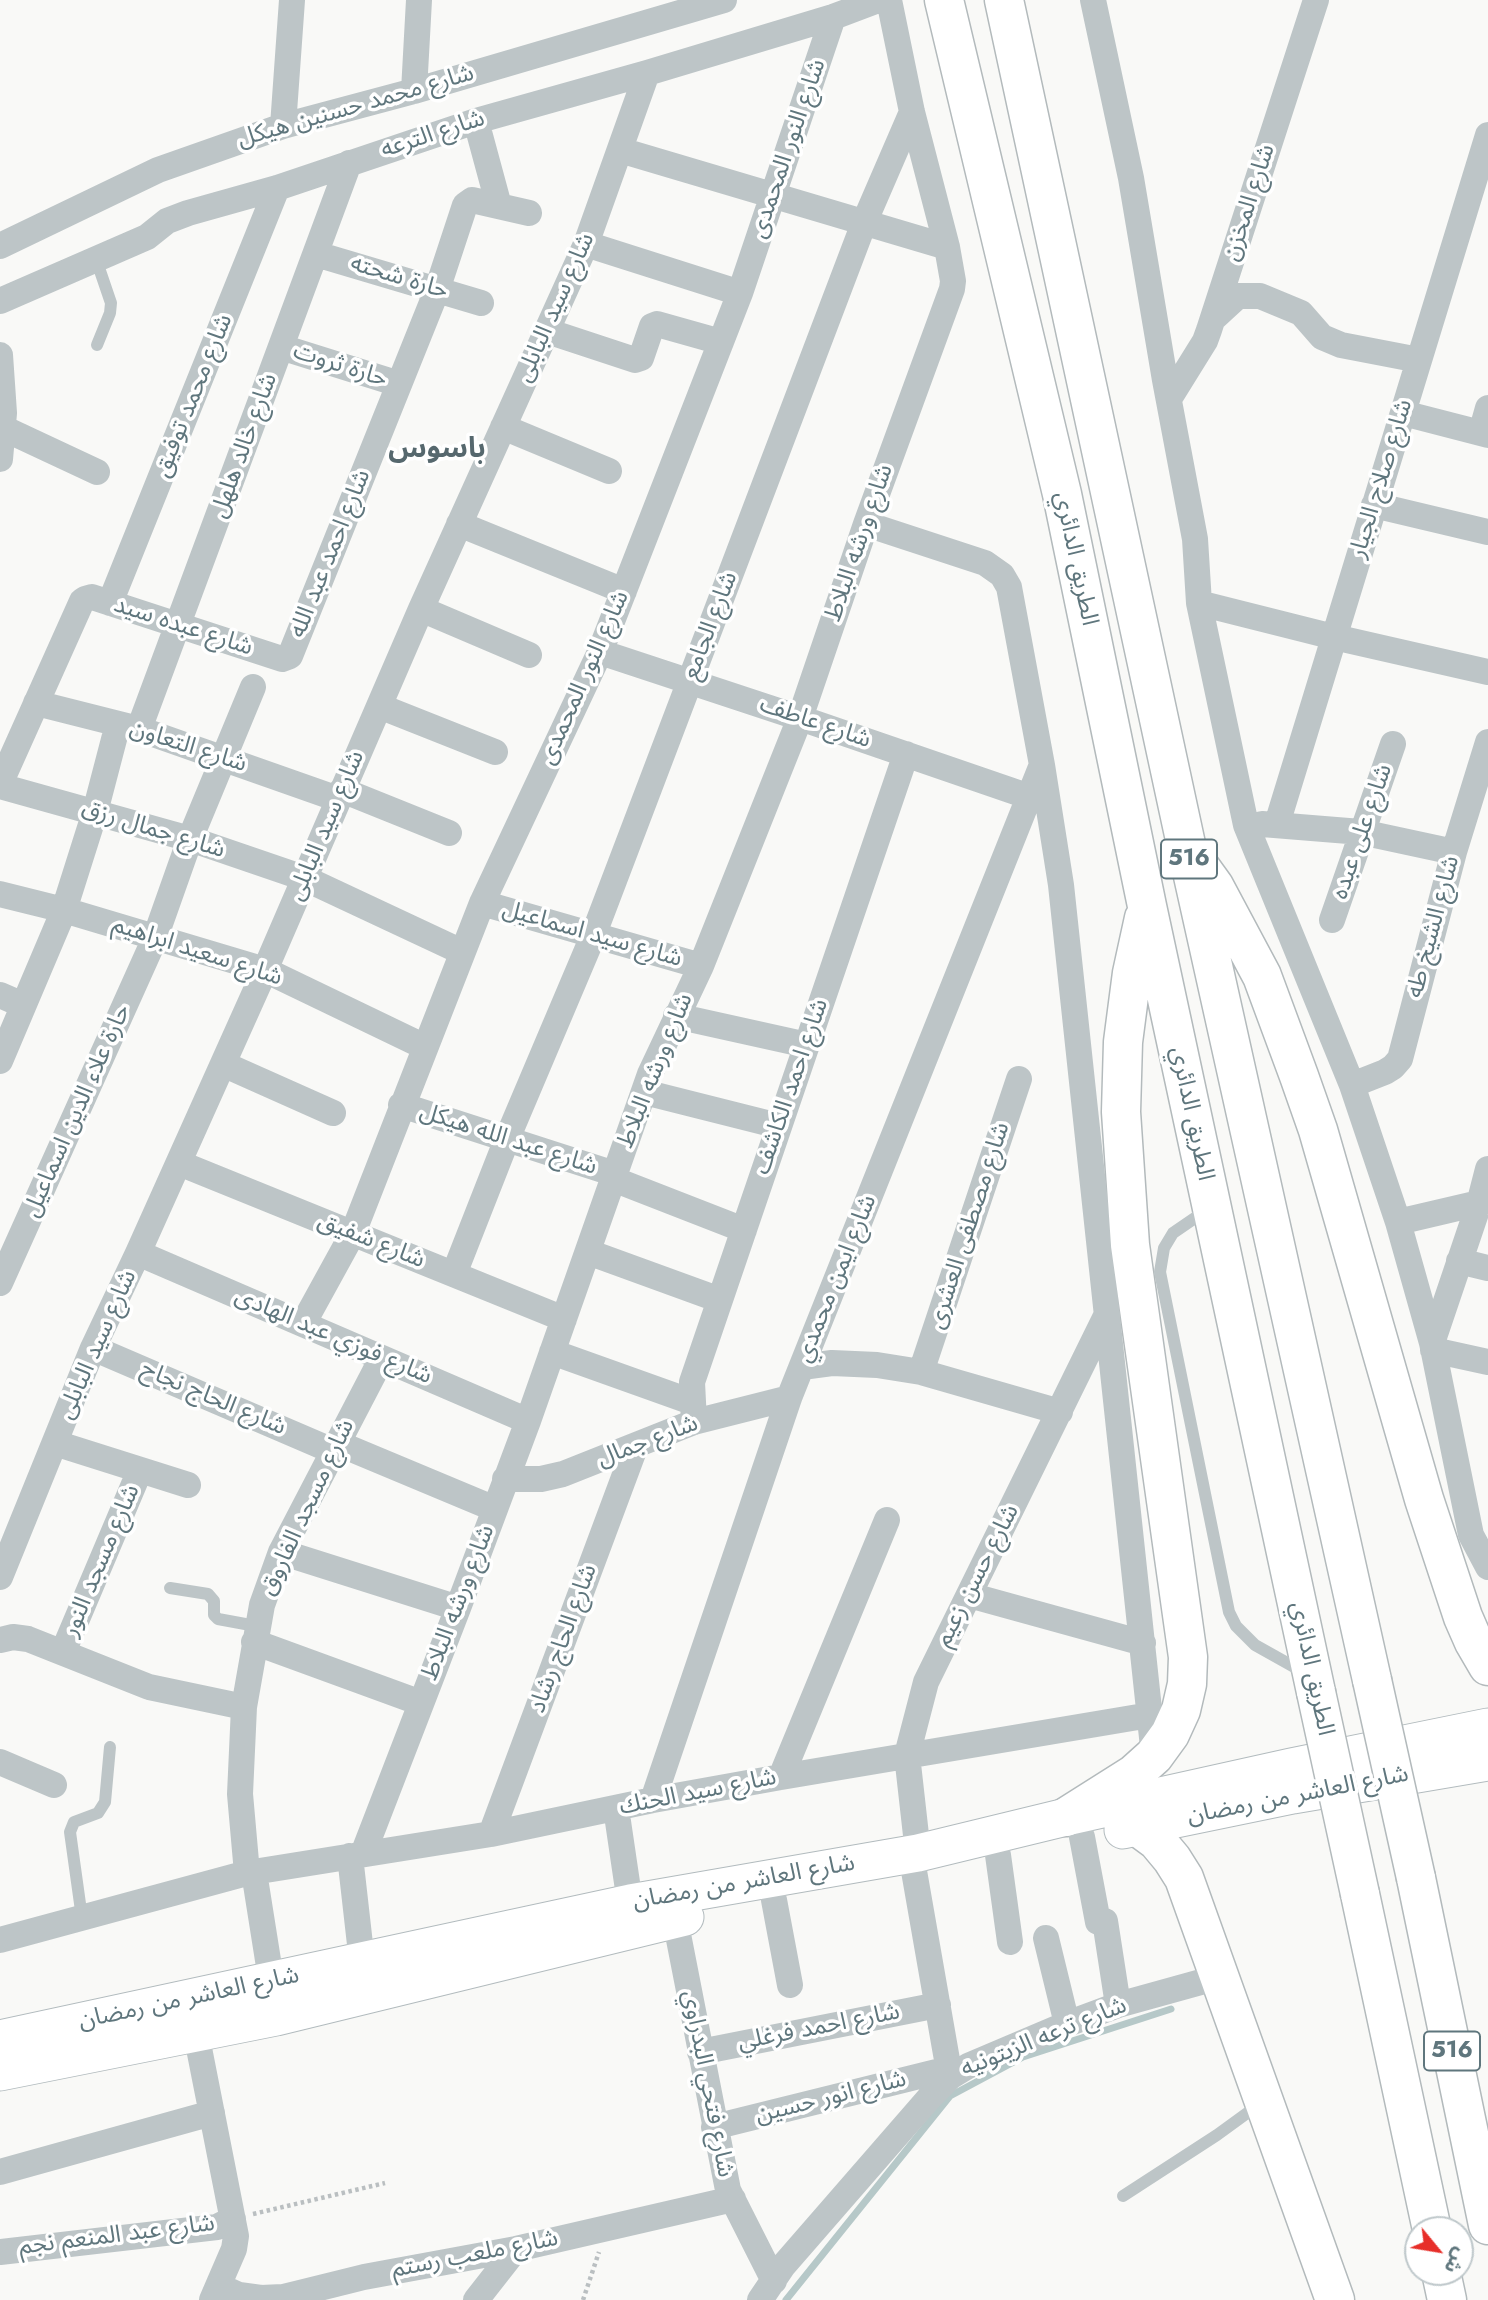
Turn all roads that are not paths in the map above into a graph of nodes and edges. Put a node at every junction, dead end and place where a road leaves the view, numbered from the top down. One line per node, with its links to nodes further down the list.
1 (292, 0): 15 (street)
2 (419, 0): 12 (street)
3 (724, 0): 12 (street, شارع محمد حسنين هيكل)
4 (878, 0): 9 (street, شارع الترعه)
5 (889, 0): 13 (street)
6 (944, 0): 89 (highway, الطريق الدائري / 516)
7 (1093, 0): 41 (street)
8 (1316, 0): 33 (street, شارع المخزن)
9 (833, 17): 11 (street, شارع الترعه); 20 (street, شارع النور المحمدى)
10 (1008, 18): 84 (highway, الطريق الدائري / 516)
11 (647, 73): 14 (street, شارع الترعه); 17 (street, شارع سيد البابلى)
12 (414, 91): 15 (street, شارع محمد حسنين هيكل)
13 (912, 112): 23 (street, شارع الجامع); 26 (street)
14 (476, 121): 18 (street, شارع الترعه); 21 (street)
15 (283, 126): 25 (street, شارع محمد حسنين هيكل)
16 (1488, 135): 39 (street, شارع صلاح الجيار)
17 (620, 150): 20 (street); 24 (street, شارع سيد البابلى)
18 (349, 163): 19 (street, شارع الترعه); 27 (street, شارع خالد هلهل)
19 (277, 188): 28 (street, شارع الترعه); 54 (street, شارع محمد توفيق)
20 (773, 194): 23 (street); 30 (street, شارع النور المحمدى)
21 (499, 206): 22 (street); 29 (street, شارع احمد عبد الله)
22 (529, 213)
23 (864, 222): 26 (street); 63 (street, شارع الجامع)
24 (586, 244): 30 (street); 34 (street, شارع سيد البابلى)
25 (0, 246)
26 (947, 247): 51 (street, شارع ورشه البلاط)
27 (316, 254): 29 (street, حارة شحته); 37 (street, شارع خالد هلهل)
28 (96, 259): 31 (street, شارع الترعه); 36 (lane)
29 (437, 290): 32 (street, حارة شحته); 40 (street, شارع احمد عبد الله)
30 (740, 293): 35 (street, شارع النور المحمدى)
31 (0, 301)
32 (481, 303)
33 (1212, 319): 39 (street); 41 (street, شارع المخزن)
34 (547, 331): 35 (street); 45 (street, شارع سيد البابلى)
35 (721, 342): 53 (street, شارع النور المحمدى)
36 (97, 345)
37 (281, 347): 40 (street, حارة ثروت); 57 (street, شارع خالد هلهل)
38 (0, 355): 44 (street)
39 (1419, 360): 42 (street, شارع صلاح الجيار)
40 (399, 384): 61 (street, شارع احمد عبد الله)
41 (1169, 400): 55 (street)
42 (1403, 413): 43 (street); 49 (street, شارع صلاح الجيار)
43 (1486, 426)
44 (3, 428): 46 (street); 47 (street)
45 (503, 428): 48 (street); 50 (street, شارع سيد البابلى)
46 (0, 459)
47 (97, 471)
48 (609, 471)
49 (1374, 505): 52 (street); 58 (street, شارع صلاح الجيار)
50 (459, 524): 53 (street); 56 (street, شارع سيد البابلى)
51 (866, 524): 67 (street, شارع ورشه البلاط); 74 (street)
52 (1488, 532)
53 (624, 591): 59 (street, شارع النور المحمدى)
54 (110, 603): 57 (street, شارع عبده سيد); 65 (street, شارع عبده سيد)
55 (1199, 603): 58 (street); 80 (street)
56 (421, 609): 60 (street); 66 (street, شارع سيد البابلى)
57 (179, 625): 61 (street, شارع عبده سيد); 68 (street, شارع خالد هلهل)
58 (1334, 637): 62 (street); 79 (street, شارع صلاح الجيار)
59 (600, 652): 63 (street, شارع عاطف); 88 (street, شارع النور المحمدى)
60 (530, 655)
61 (285, 659)
62 (1488, 672)
63 (690, 681): 67 (street, شارع عاطف); 92 (street, شارع الجامع)
64 (253, 687): 73 (street, حارة علاء الدين اسماعيل)
65 (36, 703): 68 (street, شارع التعاون); 75 (street)
66 (379, 706): 71 (street); 76 (street, شارع سيد البابلى)
67 (800, 718): 72 (street, شارع عاطف); 95 (street, شارع ورشه البلاط)
68 (128, 726): 73 (street, شارع التعاون); 78 (street, شارع خالد هلهل)
69 (1488, 742): 85 (street, شارع الشيخ طه)
70 (1393, 744): 81 (street, شارع على عبده)
71 (495, 752)
72 (906, 754): 77 (street, شارع عاطف); 99 (street, شارع احمد الكاشف)
73 (223, 757): 76 (street, شارع التعاون); 83 (street, حارة علاء الدين اسماعيل)
74 (1042, 765): 77 (street, شارع ايمن محمدي); 126 (street)
75 (0, 785): 78 (street, شارع جمال رزق)
76 (340, 795): 82 (street, شارع التعاون); 86 (street, شارع سيد البابلى)
77 (1030, 797): 134 (street, شارع ايمن محمدي)
78 (95, 812): 83 (street, شارع جمال رزق); 90 (street, شارع خالد هلهل)
79 (1277, 824): 80 (street); 81 (street)
80 (1246, 825): 104 (street)
81 (1361, 832): 85 (street); 91 (street, شارع على عبده)
82 (449, 833)
83 (190, 839): 86 (street, شارع جمال رزق); 93 (street, حارة علاء الدين اسماعيل)
84 (1187, 849): 158 (highway); 207 (highway, الطريق الدائري / 516, bridge)
85 (1454, 852): 104 (street, شارع الشيخ طه)
86 (304, 878): 94 (street); 96 (street, شارع سيد البابلى)
87 (0, 894): 90 (street, شارع سعيد ابراهيم)
88 (482, 903): 92 (street, شارع سيد اسماعيل); 94 (street, شارع النور المحمدى)
89 (1147, 906): 114 (highway, الطريق الدائري / 516); 166 (highway)
90 (64, 910): 93 (street, شارع سعيد ابراهيم); 97 (street, شارع خالد هلهل)
91 (1332, 920)
92 (593, 936): 95 (street, شارع سيد اسماعيل); 109 (street, شارع الجامع)
93 (155, 938): 96 (street, شارع سعيد ابراهيم); 117 (street, حارة علاء الدين اسماعيل)
94 (462, 952): 100 (street, شارع النور المحمدى)
95 (701, 966): 98 (street, شارع ورشه البلاط)
96 (265, 970): 100 (street, شارع سعيد ابراهيم); 102 (street, شارع سيد البابلى)
97 (12, 1000): 101 (street, شارع خالد هلهل)
98 (676, 1016): 99 (street); 105 (street, شارع ورشه البلاط)
99 (807, 1045): 108 (street, شارع احمد الكاشف)
100 (425, 1047): 106 (street, شارع النور المحمدى)
101 (0, 1061)
102 (223, 1064): 107 (street); 110 (street, شارع سيد البابلى)
103 (1019, 1079): 135 (street, شارع مصطفى العشرى)
104 (1352, 1086): 115 (street)
105 (644, 1092): 108 (street); 112 (street, شارع ورشه البلاط)
106 (401, 1105): 109 (street, شارع عبد الله هيكل); 118 (street, شارع النور المحمدى)
107 (333, 1113)
108 (779, 1126): 116 (street, شارع احمد الكاشف)
109 (507, 1139): 112 (street, شارع عبد الله هيكل); 123 (street, شارع الجامع)
110 (179, 1163): 118 (street, شارع شفيق); 120 (street, شارع سيد البابلى)
111 (1488, 1169): 113 (street)
112 (614, 1177): 116 (street, شارع عبد الله هيكل); 119 (street, شارع ورشه البلاط)
113 (1483, 1203): 115 (street); 121 (street)
114 (1211, 1207): 159 (highway, الطريق الدائري / 516); 159 (lane)
115 (1398, 1222): 129 (street)
116 (744, 1230): 125 (street, شارع احمد الكاشف)
117 (11, 1231): 124 (street, حارة علاء الدين اسماعيل)
118 (353, 1233): 123 (street, شارع شفيق); 128 (street, شارع النور المحمدى)
119 (587, 1252): 125 (street); 127 (street, شارع ورشه البلاط)
120 (138, 1253): 128 (street, شارع فوزي عبد الهادى); 130 (street, شارع سيد البابلى)
121 (1460, 1261): 122 (street); 129 (street)
122 (1488, 1268)
123 (454, 1274): 127 (street, شارع شفيق)
124 (0, 1283)
125 (720, 1300): 137 (street, شارع احمد الكاشف)
126 (1107, 1314): 138 (street, شارع حسن زعيم); 156 (street)
127 (564, 1319): 131 (street, شارع ورشه البلاط)
128 (303, 1324): 132 (street, شارع فوزي عبد الهادى)
129 (1432, 1346): 133 (street); 149 (street)
130 (93, 1348): 140 (street, شارع سيد البابلى); 142 (street, شارع الحاج نجاح)
131 (552, 1352): 137 (street); 139 (street, شارع ورشه البلاط)
132 (382, 1358): 139 (street, شارع فوزي عبد الهادى); 142 (street, شارع مسجد الفاروق)
133 (1488, 1362)
134 (802, 1367): 135 (street); 136 (street, شارع ايمن محمدي)
135 (921, 1372): 138 (street)
136 (789, 1398): 137 (street, شارع جمال); 171 (street, شارع ايمن محمدي)
137 (693, 1412): 141 (street, شارع جمال)
138 (1060, 1412): 152 (street, شارع حسن زعيم)
139 (528, 1421): 144 (street, شارع ورشه البلاط)
140 (55, 1443): 143 (street); 150 (street, شارع سيد البابلى)
141 (636, 1445): 144 (street, شارع جمال); 175 (street, شارع الحاج رشاد)
142 (335, 1447): 146 (street, شارع الحاج نجاح); 148 (street, شارع مسجد الفاروق)
143 (140, 1470): 145 (street); 157 (street, شارع مسجد النور)
144 (505, 1479): 146 (street, شارع ورشه البلاط)
145 (188, 1485)
146 (495, 1509): 153 (street, شارع ورشه البلاط)
147 (887, 1520): 169 (street)
148 (281, 1552): 153 (street); 154 (street, شارع مسجد الفاروق)
149 (1488, 1567)
150 (0, 1577)
151 (170, 1588): 154 (lane)
152 (969, 1595): 156 (street); 165 (street, شارع حسن زعيم)
153 (458, 1608): 160 (street, شارع ورشه البلاط)
154 (255, 1634): 160 (street); 161 (street, شارع مسجد الفاروق)
155 (1, 1642): 157 (street)
156 (1143, 1643): 162 (street)
157 (63, 1652): 161 (street)
158 (1488, 1666)
159 (1314, 1684): 205 (highway, الطريق الدائري / 516, bridge)
160 (421, 1703): 176 (street, شارع ورشه البلاط)
161 (244, 1707): 179 (street, شارع مسجد الفاروق)
162 (1150, 1715): 165 (street, شارع سيد الحنك); 166 (street)
163 (1488, 1727): 173 (main road, شارع العاشر من رمضان)
164 (110, 1748): 182 (lane)
165 (907, 1755): 169 (street, شارع سيد الحنك); 178 (street, شارع حسن زعيم)
166 (1154, 1756): 173 (highway)
167 (0, 1762): 170 (street)
168 (1488, 1762): 174 (main road, شارع العاشر من رمضان)
169 (781, 1777): 171 (street, شارع سيد الحنك)
170 (54, 1785)
171 (653, 1800): 172 (street, شارع سيد الحنك)
172 (616, 1808): 175 (street, شارع سيد الحنك); 181 (street)
173 (1074, 1827): 174 (main road, شارع العاشر من رمضان); 177 (main road, شارع العاشر من رمضان); 178 (main road, شارع العاشر من رمضان); 192 (street)
174 (1139, 1827): 188 (highway)
175 (491, 1834): 176 (street, شارع سيد الحنك)
176 (356, 1855): 179 (street, شارع سيد الحنك); 187 (street)
177 (998, 1855): 178 (main road, شارع العاشر من رمضان); 186 (street)
178 (916, 1862): 180 (main road, شارع العاشر من رمضان); 181 (main road, شارع العاشر من رمضان); 191 (street, شارع حسن زعيم)
179 (250, 1872): 182 (street, شارع سيد الحنك); 190 (street, شارع مسجد الفاروق)
180 (774, 1900): 183 (main road, شارع العاشر من رمضان); 189 (street)
181 (630, 1903): 187 (main road, شارع العاشر من رمضان)
182 (82, 1917): 185 (street, شارع سيد الحنك)
183 (675, 1919): 190 (main road, شارع العاشر من رمضان); 196 (street, شارع فتحي البدراوي)
184 (1046, 1938): 193 (street)
185 (0, 1940)
186 (1010, 1942)
187 (362, 1962): 190 (main road, شارع العاشر من رمضان)
188 (1219, 1977): 192 (street, شارع ترعه الزيتونيه); 199 (highway)
189 (790, 1985)
190 (274, 2000): 194 (main road, شارع العاشر من رمضان); 195 (main road, شارع العاشر من رمضان)
191 (937, 2005): 196 (street, شارع احمد فرغلي); 198 (street, شارع حسن زعيم)
192 (1118, 2005): 193 (street, شارع ترعه الزيتونيه)
193 (1067, 2024): 198 (street, شارع ترعه الزيتونيه)
194 (196, 2033): 197 (main road, شارع العاشر من رمضان); 200 (street)
195 (0, 2039)
196 (700, 2052): 201 (street, شارع فتحي البدراوي)
197 (0, 2072)
198 (949, 2073): 201 (street, شارع انور حسين); 211 (street, شارع ترعه الزيتونيه)
199 (1264, 2101): 203 (lane); 215 (highway)
200 (212, 2113): 202 (street); 206 (street)
201 (714, 2127): 204 (street, شارع فتحي البدراوي)
202 (0, 2172)
203 (1123, 2196)
204 (733, 2199): 208 (street, شارع ملعب رستم); 211 (street, شارع فتحي البدراوي)
205 (1429, 2216)
206 (233, 2219): 209 (street, شارع عبد المنعم نجم); 212 (street)
207 (1488, 2225)
208 (516, 2249): 210 (street, شارع ملعب رستم); 214 (street)
209 (0, 2252)
210 (364, 2277): 212 (street, شارع ملعب رستم); 213 (street)
211 (767, 2290)
212 (211, 2296)
213 (347, 2300)
214 (476, 2300)
215 (1335, 2300)

